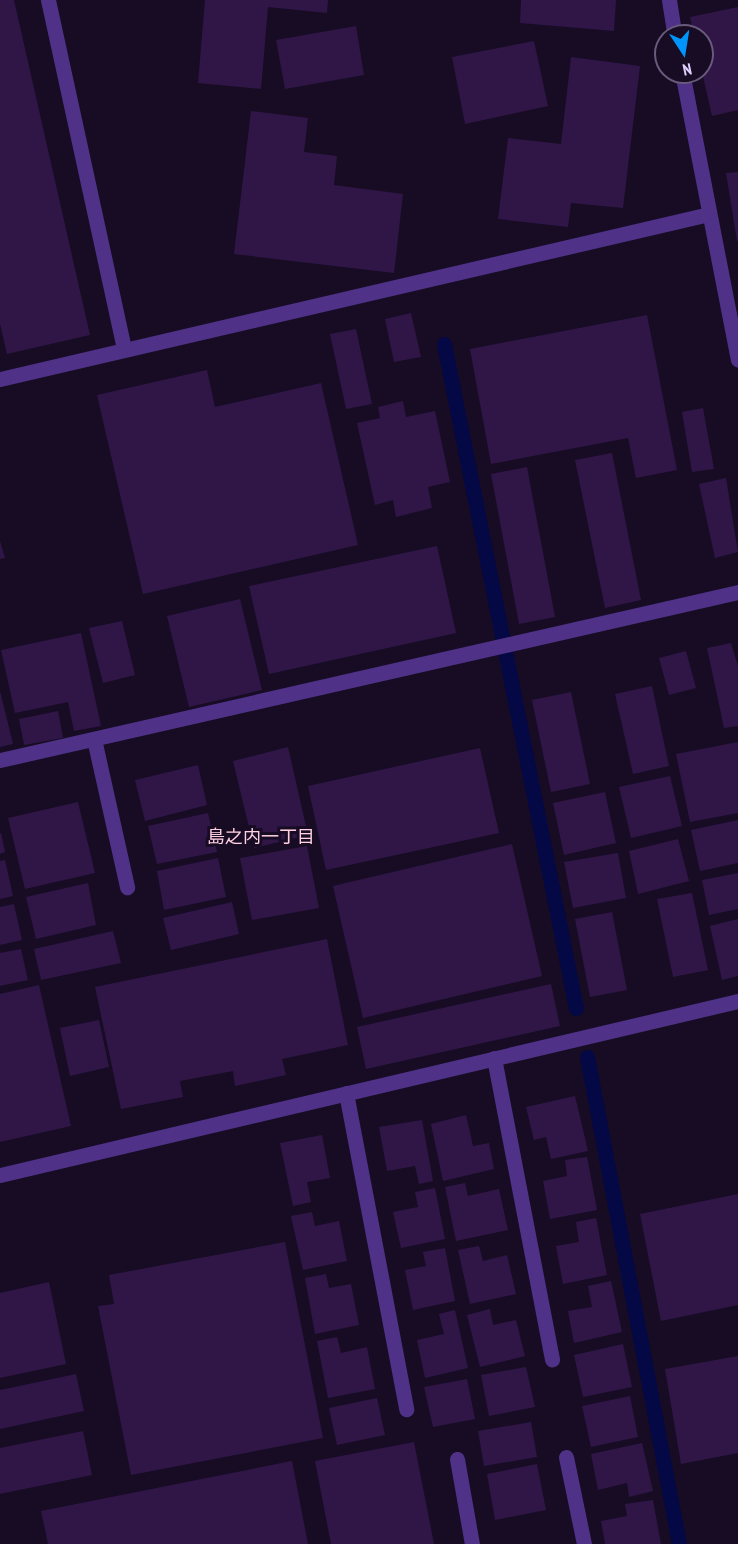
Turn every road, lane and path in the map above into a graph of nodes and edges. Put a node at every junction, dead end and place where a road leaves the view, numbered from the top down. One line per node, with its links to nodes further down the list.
1 (48, 0): 7 (street)
2 (669, 0): 3 (street)
3 (673, 24)
4 (684, 84): 5 (street)
5 (709, 214): 6 (street); 7 (street)
6 (736, 336): 8 (street)
7 (124, 350): 9 (street)
8 (738, 360)
9 (0, 379)
10 (738, 592): 11 (street)
11 (94, 739): 12 (street); 13 (street)
12 (0, 760)
13 (127, 887)
14 (738, 1001): 15 (street)
15 (494, 1058): 16 (street); 18 (street)
16 (346, 1093): 17 (street); 19 (street)
17 (0, 1175)
18 (552, 1359)
19 (406, 1408)
20 (566, 1457): 23 (street)
21 (457, 1459): 22 (street)
22 (472, 1544)
23 (584, 1544)

